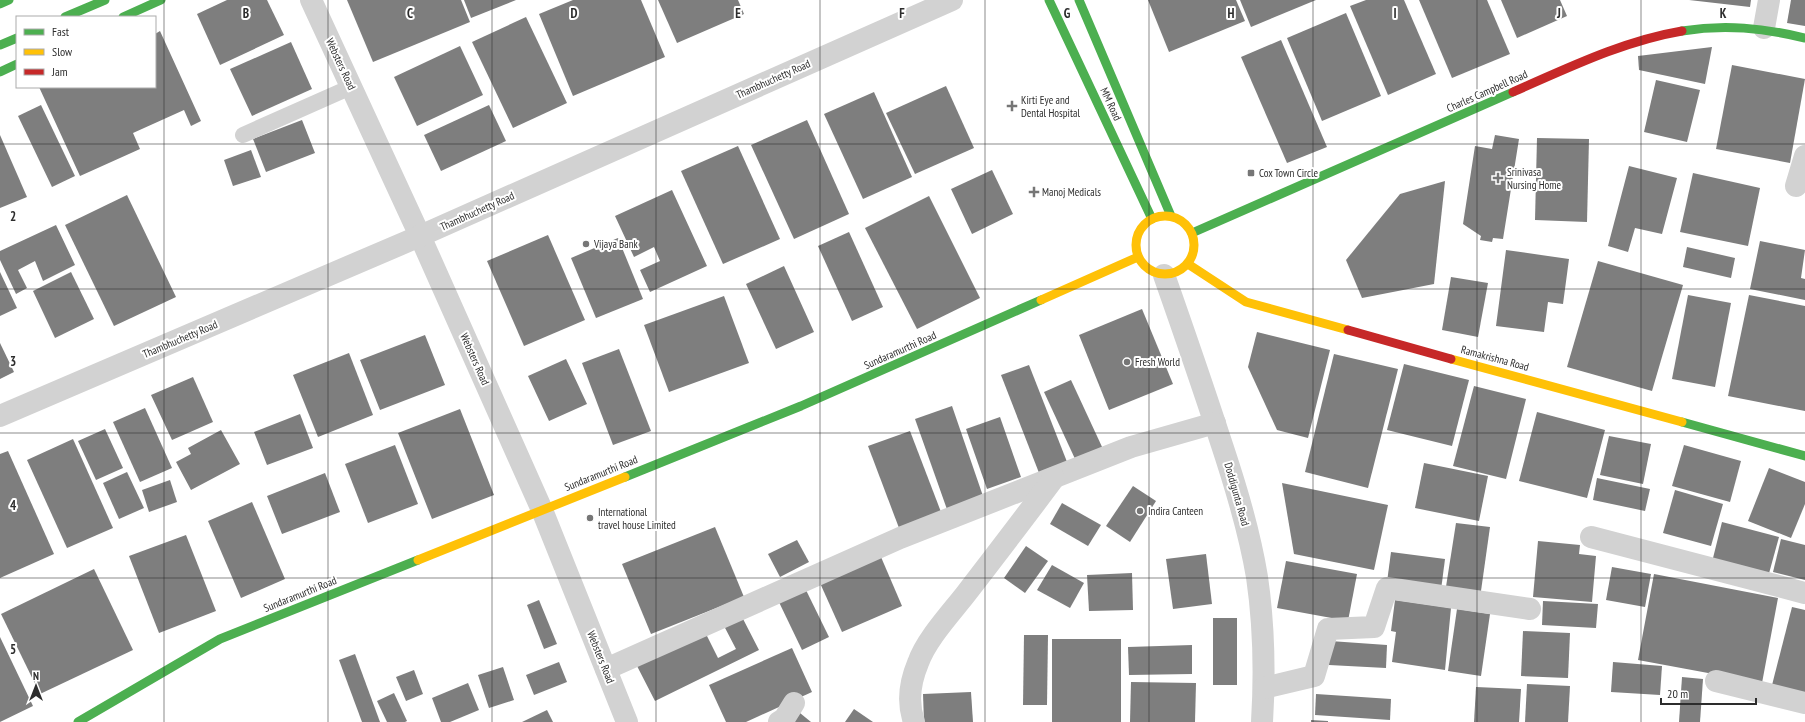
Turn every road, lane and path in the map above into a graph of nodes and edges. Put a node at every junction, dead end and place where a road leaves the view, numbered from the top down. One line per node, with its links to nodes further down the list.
1 (9, 0): 9 (street)
2 (104, 0): 10 (street)
3 (161, 0): 11 (street)
4 (312, 0): 18 (street, Websters Road)
5 (952, 0): 25 (street, Thambhuchetty Road)
6 (1049, 0): 23 (street, MM Road)
7 (1079, 0): 22 (street, MM Road)
8 (1769, 0): 12 (street)
9 (0, 4)
10 (67, 16)
11 (125, 16)
12 (1764, 28): 14 (street, Charles Campbell Road); 24 (street, Charles Campbell Road)
13 (16, 38): 15 (street)
14 (1805, 38)
15 (0, 45)
16 (16, 64): 17 (street)
17 (0, 72)
18 (351, 87): 19 (lane); 25 (street, Websters Road)
19 (243, 135)
20 (1805, 156): 21 (street)
21 (1796, 186)
22 (1171, 216): 23 (street); 24 (street)
23 (1152, 219): 26 (street)
24 (1192, 233): 27 (street)
25 (420, 236): 29 (street, Thambhuchetty Road); 33 (street, Websters Road)
26 (1138, 258): 28 (street); 33 (street, Sundaramurthi Road)
27 (1188, 264): 28 (street); 31 (street, Ramakrishna Road)
28 (1164, 275): 30 (street, Doddigunta Road)
29 (0, 416)
30 (1215, 423): 32 (street); 39 (street, Doddigunta Road)
31 (1805, 456)
32 (1054, 478): 37 (street); 45 (street)
33 (542, 510): 37 (street, Websters Road); 42 (street, Sundaramurthi Road)
34 (1591, 537): 35 (street)
35 (1805, 593)
36 (1530, 609): 39 (street)
37 (606, 669): 43 (street, Websters Road)
38 (1716, 681): 41 (street)
39 (1264, 688): 46 (street, Doddigunta Road)
40 (794, 703): 44 (street)
41 (1805, 703)
42 (78, 722)
43 (627, 722)
44 (779, 722)
45 (914, 722)
46 (1262, 722)

